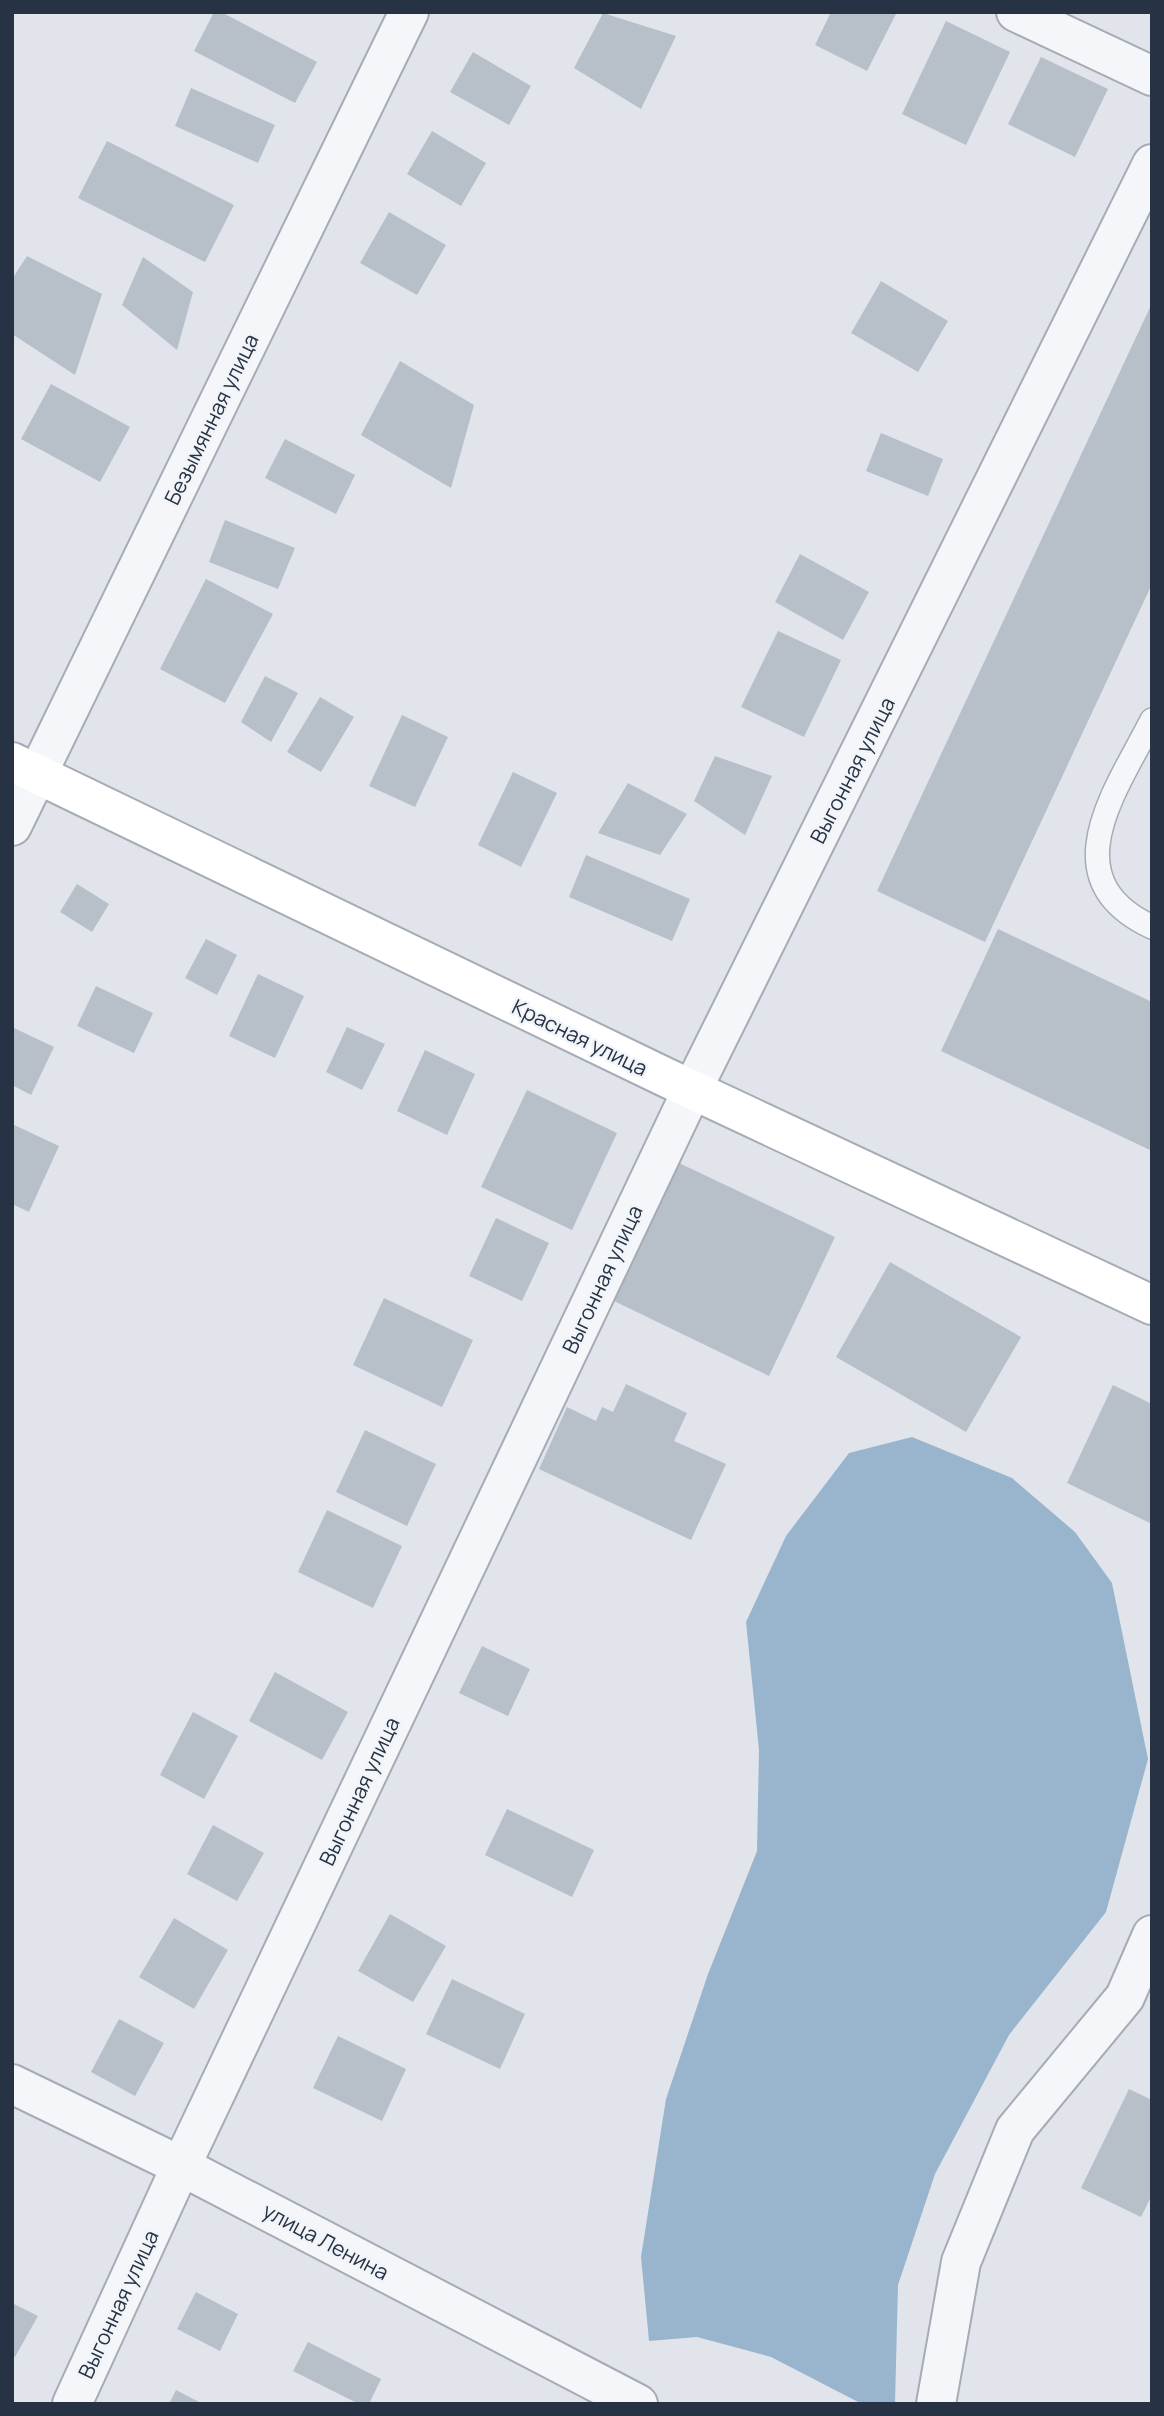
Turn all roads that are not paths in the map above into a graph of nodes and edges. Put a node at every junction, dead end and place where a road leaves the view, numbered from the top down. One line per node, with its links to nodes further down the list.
1 (409, 12): 6 (street, Безымянная улица)
2 (1016, 12): 3 (street)
3 (1152, 76)
4 (1148, 184): 9 (street, Выгонная улица)
5 (1152, 720): 8 (lane)
6 (24, 769): 7 (street, Безымянная улица); 9 (main road, Красная улица)
7 (12, 826)
8 (1152, 927)
9 (692, 1090): 10 (main road, Красная улица); 14 (street, Выгонная улица)
10 (1152, 1305)
11 (1152, 1935): 12 (street)
12 (1138, 2004): 17 (street)
13 (12, 2084): 14 (street, улица Ленина)
14 (181, 2166): 15 (street, Выгонная улица); 16 (street, улица Ленина)
15 (72, 2404)
16 (638, 2404)
17 (936, 2404)

